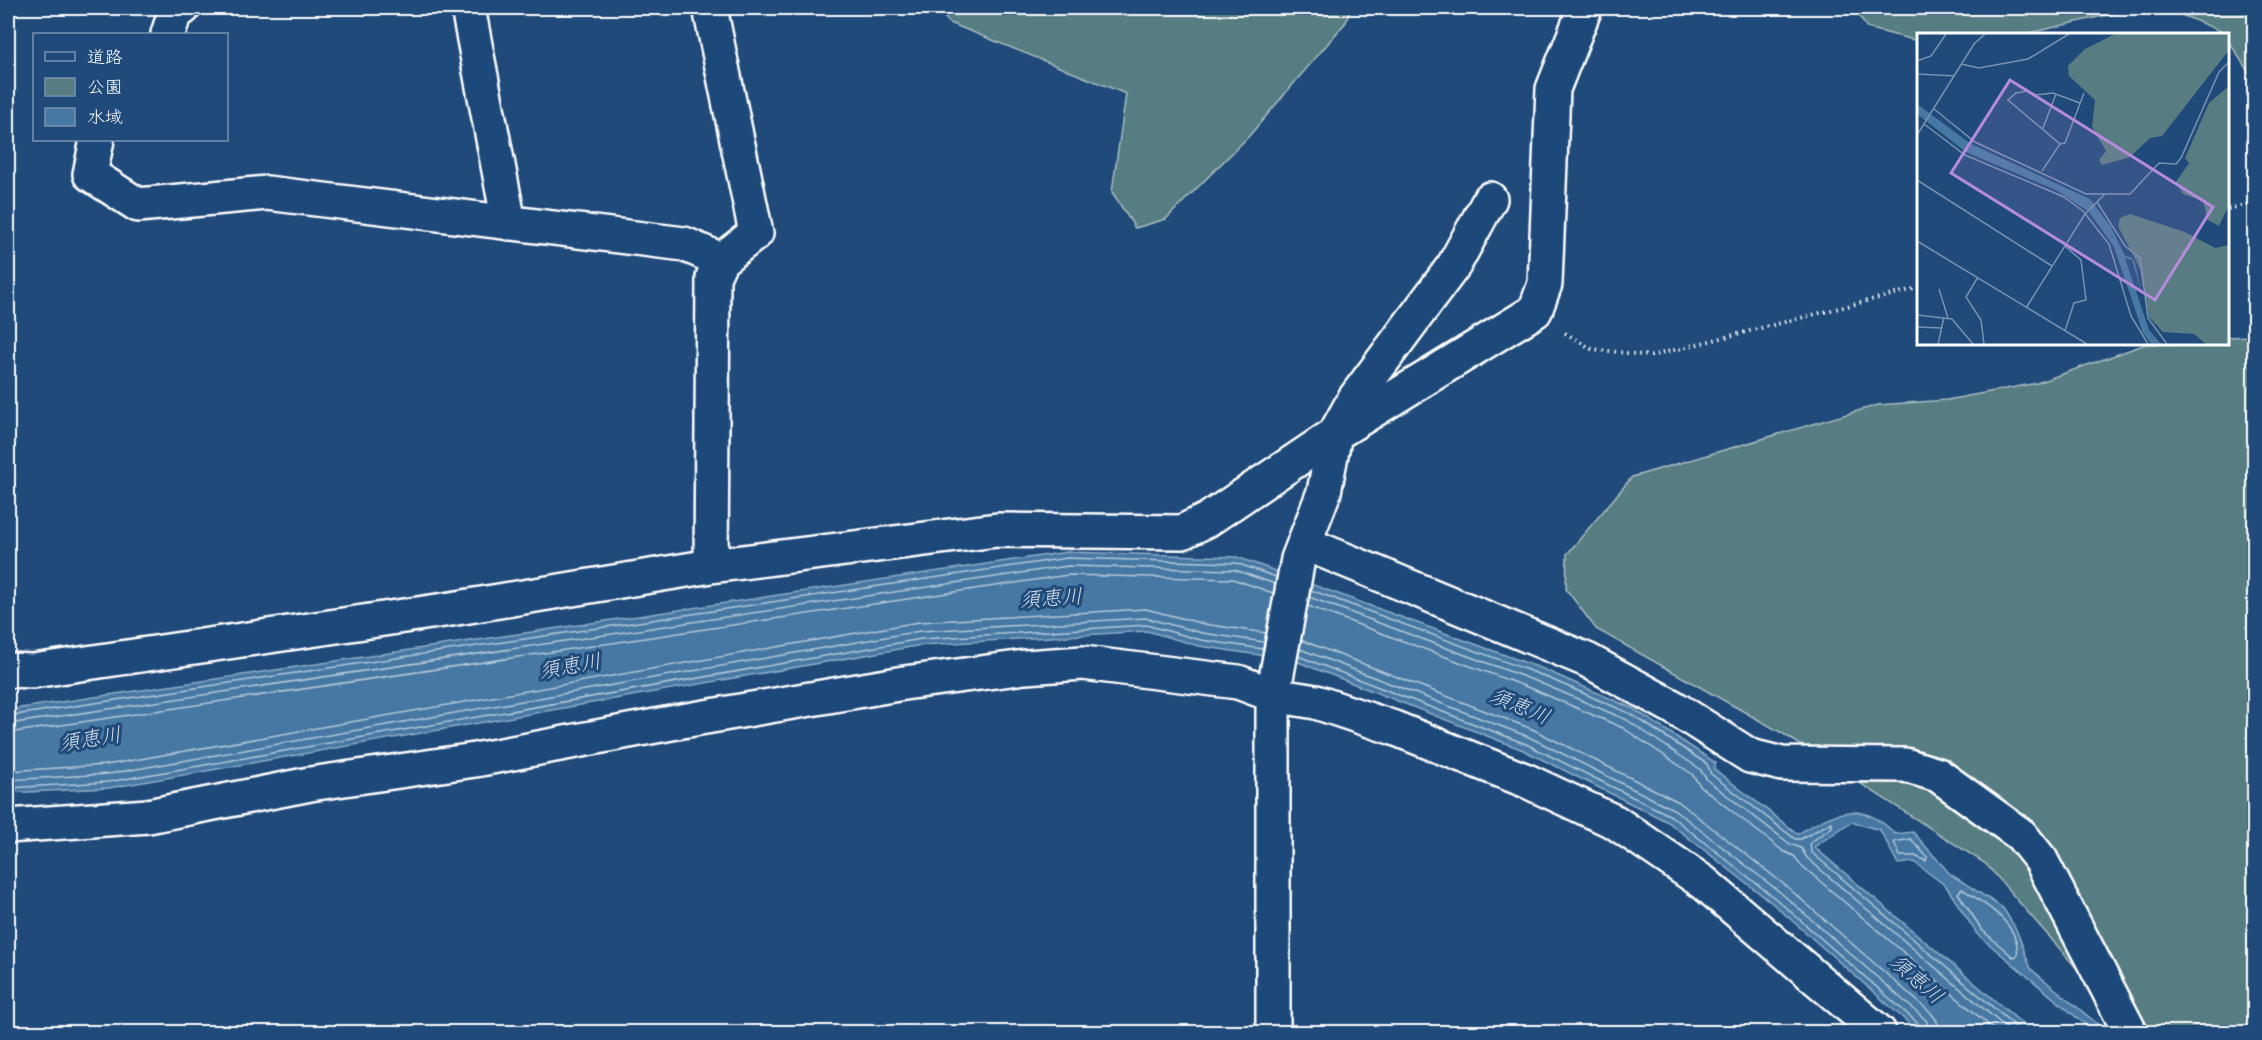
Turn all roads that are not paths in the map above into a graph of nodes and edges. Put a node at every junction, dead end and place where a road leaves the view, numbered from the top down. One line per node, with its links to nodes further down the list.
1 (183, 8): 5 (street)
2 (468, 8): 8 (street)
3 (710, 8): 9 (street)
4 (1585, 8): 10 (street)
5 (168, 33)
6 (97, 141): 8 (street)
7 (1490, 199): 10 (street)
8 (509, 223): 9 (street)
9 (721, 260): 12 (street)
10 (1335, 434): 11 (street); 12 (street)
11 (1301, 551): 14 (street); 18 (street)
12 (711, 566): 13 (street)
13 (8, 670)
14 (1273, 694): 15 (street); 16 (street); 17 (street)
15 (8, 826)
16 (1273, 1032)
17 (1879, 1032)
18 (2130, 1032)

